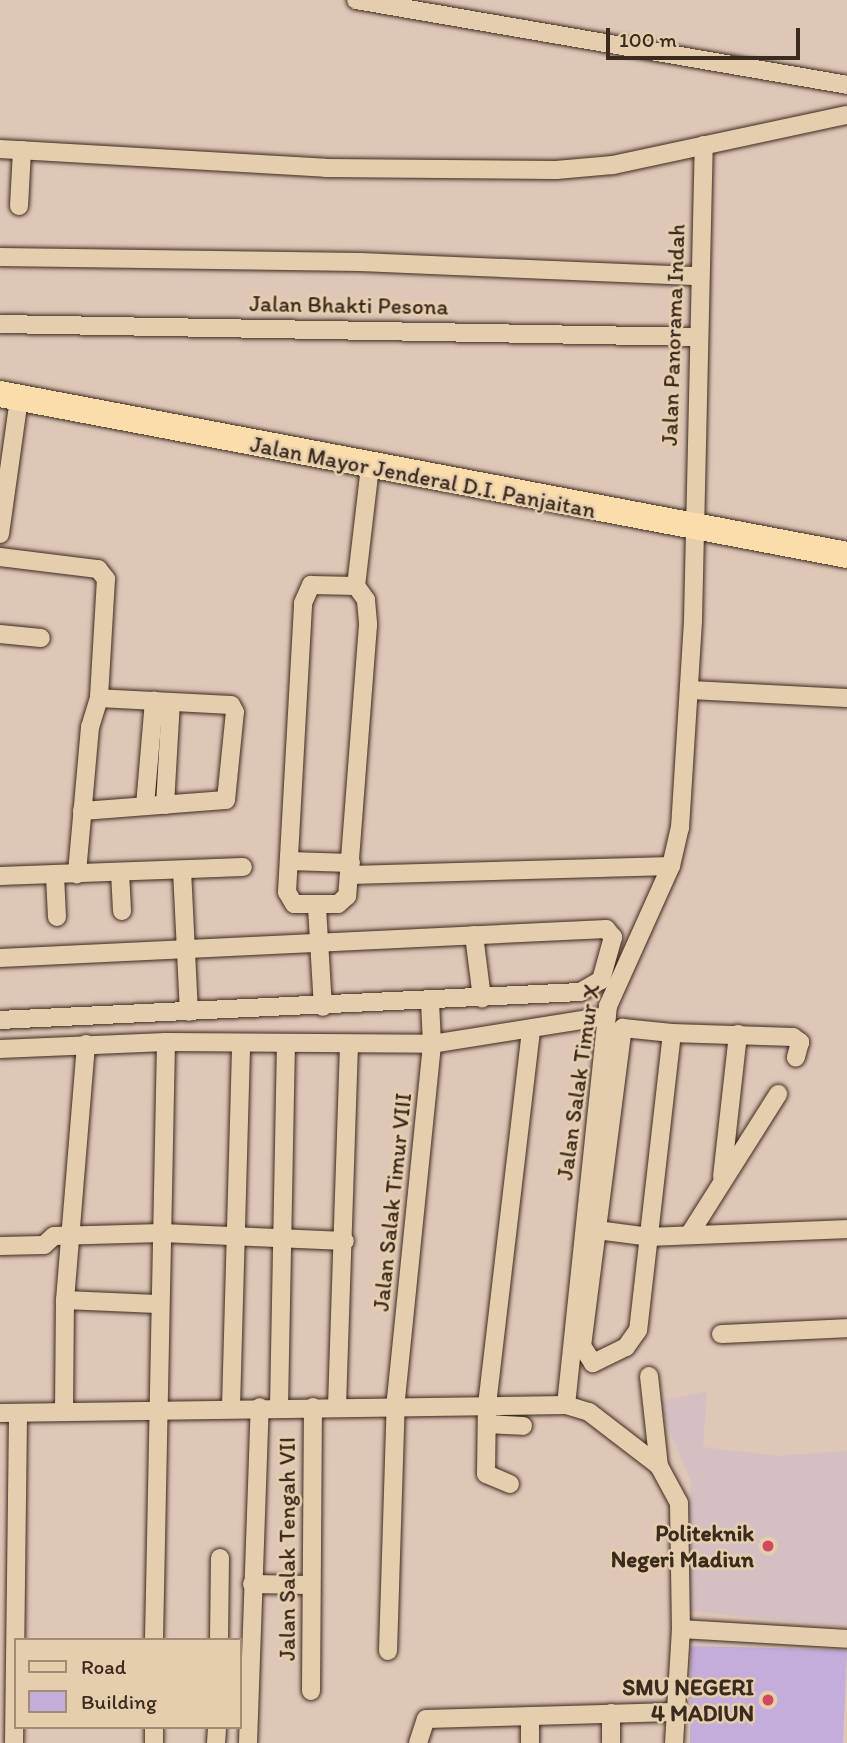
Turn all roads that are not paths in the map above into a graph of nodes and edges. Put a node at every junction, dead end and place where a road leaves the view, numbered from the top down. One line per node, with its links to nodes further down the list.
1 (356, 0): 2 (street)
2 (847, 85)
3 (847, 115): 4 (street)
4 (704, 145): 6 (street); 9 (street, Jalan Panorama Indah)
5 (0, 149): 6 (street)
6 (22, 150): 7 (street)
7 (19, 206)
8 (0, 257): 9 (street)
9 (700, 276): 11 (street, Jalan Panorama Indah)
10 (0, 324): 11 (street, Jalan Bhakti Pesona)
11 (698, 337): 14 (street, Jalan Panorama Indah)
12 (10, 396): 13 (highway, Jalan Mayor Jenderal D.I. Panjaitan); 15 (street)
13 (370, 466): 14 (highway, Jalan Mayor Jenderal D.I. Panjaitan); 18 (street)
14 (691, 527): 16 (highway, Jalan Mayor Jenderal D.I. Panjaitan); 21 (street, Jalan Salak Timur X)
15 (0, 534)
16 (847, 555)
17 (0, 557): 22 (street)
18 (356, 586): 28 (street); 31 (street)
19 (0, 634): 20 (street)
20 (41, 638)
21 (690, 690): 23 (street); 29 (street, Jalan Salak Timur X)
22 (99, 698): 24 (street); 27 (street)
23 (847, 698)
24 (163, 701): 25 (street); 25 (street); 26 (street)
25 (165, 805): 26 (street)
26 (145, 806): 27 (street)
27 (82, 811): 34 (street)
28 (289, 861): 31 (street); 37 (street)
29 (671, 866): 31 (street); 48 (street, Jalan Salak Timur X)
30 (243, 867): 32 (street)
31 (351, 869): 37 (street)
32 (182, 870): 33 (street); 42 (street)
33 (120, 872): 34 (street); 38 (street)
34 (77, 874): 35 (street)
35 (55, 875): 36 (street); 39 (street)
36 (0, 876)
37 (317, 906): 41 (street)
38 (122, 911)
39 (57, 917)
40 (474, 935): 41 (street); 44 (street); 44 (street)
41 (319, 944): 42 (street); 46 (street)
42 (186, 948): 43 (street); 47 (street)
43 (0, 958)
44 (482, 998): 45 (street)
45 (430, 1002): 46 (street); 57 (street, Jalan Salak Timur VIII)
46 (323, 1007): 47 (street)
47 (189, 1012): 49 (street)
48 (607, 1016): 50 (street); 85 (street, Jalan Salak Timur X)
49 (0, 1020)
50 (531, 1029): 57 (street); 78 (street)
51 (673, 1032): 52 (street); 64 (street); 68 (street)
52 (737, 1034): 60 (street); 62 (street)
53 (166, 1042): 55 (street); 56 (street); 65 (street)
54 (286, 1043): 56 (street); 58 (street); 70 (street)
55 (86, 1044): 59 (street); 67 (street)
56 (241, 1044): 69 (street)
57 (432, 1044): 58 (street); 81 (street, Jalan Salak Timur VIII)
58 (349, 1045): 71 (street)
59 (0, 1049)
60 (796, 1057)
61 (778, 1094): 62 (street)
62 (722, 1180): 66 (street)
63 (847, 1229): 66 (street)
64 (597, 1230): 68 (street); 68 (street)
65 (162, 1233): 67 (street); 69 (street); 74 (street)
66 (697, 1235): 68 (street)
67 (69, 1236): 72 (street); 73 (street)
68 (650, 1237)
69 (233, 1238): 70 (street); 82 (street)
70 (280, 1241): 71 (street); 79 (street)
71 (345, 1241): 80 (street)
72 (0, 1246)
73 (65, 1300): 74 (street); 87 (street)
74 (157, 1304): 86 (street)
75 (847, 1328): 76 (street)
76 (721, 1334)
77 (649, 1376): 91 (street)
78 (487, 1405): 81 (street); 85 (street); 89 (street)
79 (279, 1406): 83 (street); 84 (street)
80 (337, 1406): 81 (street); 84 (street)
81 (396, 1406): 100 (street, Jalan Salak Timur VIII)
82 (231, 1407): 83 (street); 86 (street)
83 (260, 1407): 94 (street)
84 (313, 1407): 95 (street, Jalan Salak Tengah VII)
85 (576, 1408): 91 (street)
86 (159, 1409): 87 (street); 97 (street)
87 (64, 1412): 88 (street)
88 (9, 1413): 105 (street)
89 (487, 1424): 90 (street); 92 (street)
90 (523, 1426)
91 (659, 1466): 96 (street)
92 (510, 1484)
93 (220, 1558): 98 (street)
94 (252, 1584): 95 (street); 106 (street)
95 (309, 1585): 101 (street, Jalan Salak Tengah VII)
96 (681, 1629): 99 (street); 102 (street)
97 (154, 1638)
98 (219, 1638)
99 (847, 1639)
100 (388, 1651)
101 (311, 1691)
102 (674, 1712): 103 (street); 110 (street)
103 (611, 1713): 104 (street); 109 (street)
104 (530, 1716): 107 (street); 108 (street)
105 (14, 1743)
106 (248, 1743)
107 (418, 1743)
108 (530, 1743)
109 (611, 1743)
110 (674, 1743)

